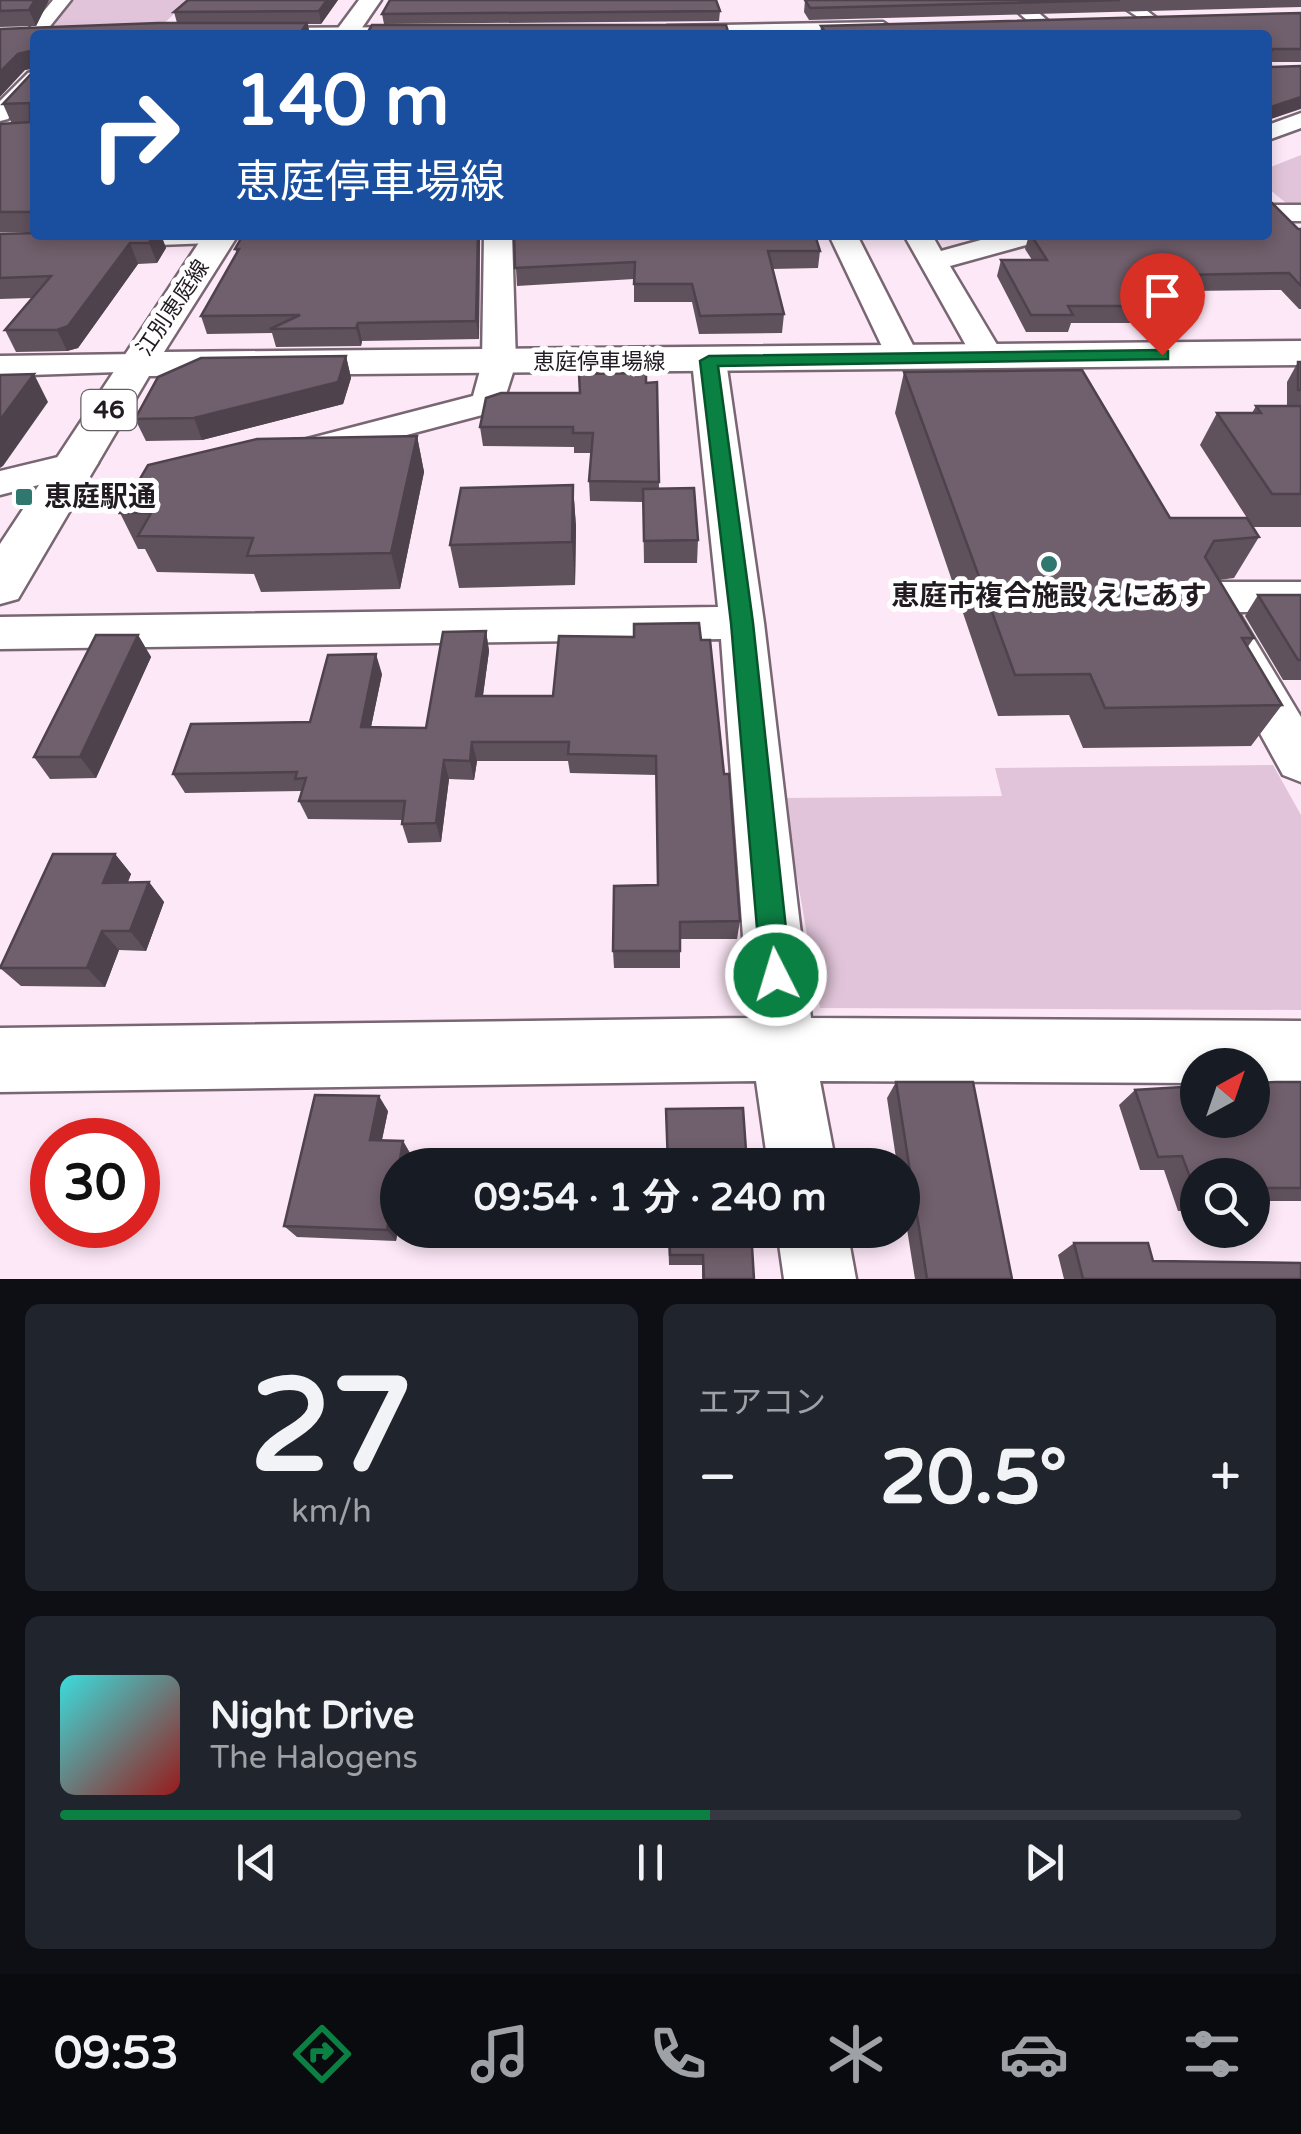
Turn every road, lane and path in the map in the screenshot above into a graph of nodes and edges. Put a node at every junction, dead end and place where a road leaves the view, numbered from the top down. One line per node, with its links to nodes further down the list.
1 (62, 0): 12 (street)
2 (370, 0): 13 (main road)
3 (1013, 0): 11 (street)
4 (1121, 0): 5 (street)
5 (1113, 21)
6 (1077, 22): 11 (street)
7 (1004, 24): 11 (street)
8 (793, 27): 9 (street); 10 (street)
9 (911, 27)
10 (741, 28): 14 (street)
11 (1048, 29)
12 (30, 30)
13 (348, 30)
14 (693, 30)
15 (30, 82): 16 (street)
16 (0, 114)
17 (1301, 120): 18 (street)
18 (1272, 131)
19 (1278, 211): 20 (street)
20 (1301, 235)
21 (61, 240): 26 (street)
22 (218, 240): 33 (main road, 江別恵庭線 / 46)
23 (498, 240): 32 (street)
24 (846, 240): 29 (street)
25 (991, 240): 27 (street)
26 (0, 242)
27 (927, 248): 30 (street)
28 (1301, 353): 30 (main road, 恵庭停車場線)
29 (902, 357): 30 (main road, 恵庭停車場線); 31 (main road, 恵庭停車場線)
30 (989, 358)
31 (709, 361): 32 (main road, 恵庭停車場線); 41 (street)
32 (500, 363): 33 (main road, 恵庭停車場線); 35 (street)
33 (136, 364): 34 (street); 36 (main road, 江別恵庭線 / 46)
34 (0, 366)
35 (263, 462)
36 (78, 463): 37 (street); 38 (main road, 江別恵庭線 / 46)
37 (0, 483)
38 (17, 535): 39 (main road, 江別恵庭線 / 46)
39 (0, 586)
40 (1301, 597): 43 (street)
41 (742, 623): 42 (street); 44 (street)
42 (0, 633)
43 (1301, 761)
44 (784, 1049): 45 (street); 46 (street); 47 (street)
45 (1301, 1052)
46 (0, 1060)
47 (799, 1148)
48 (815, 1248): 49 (street)
49 (820, 1279)

